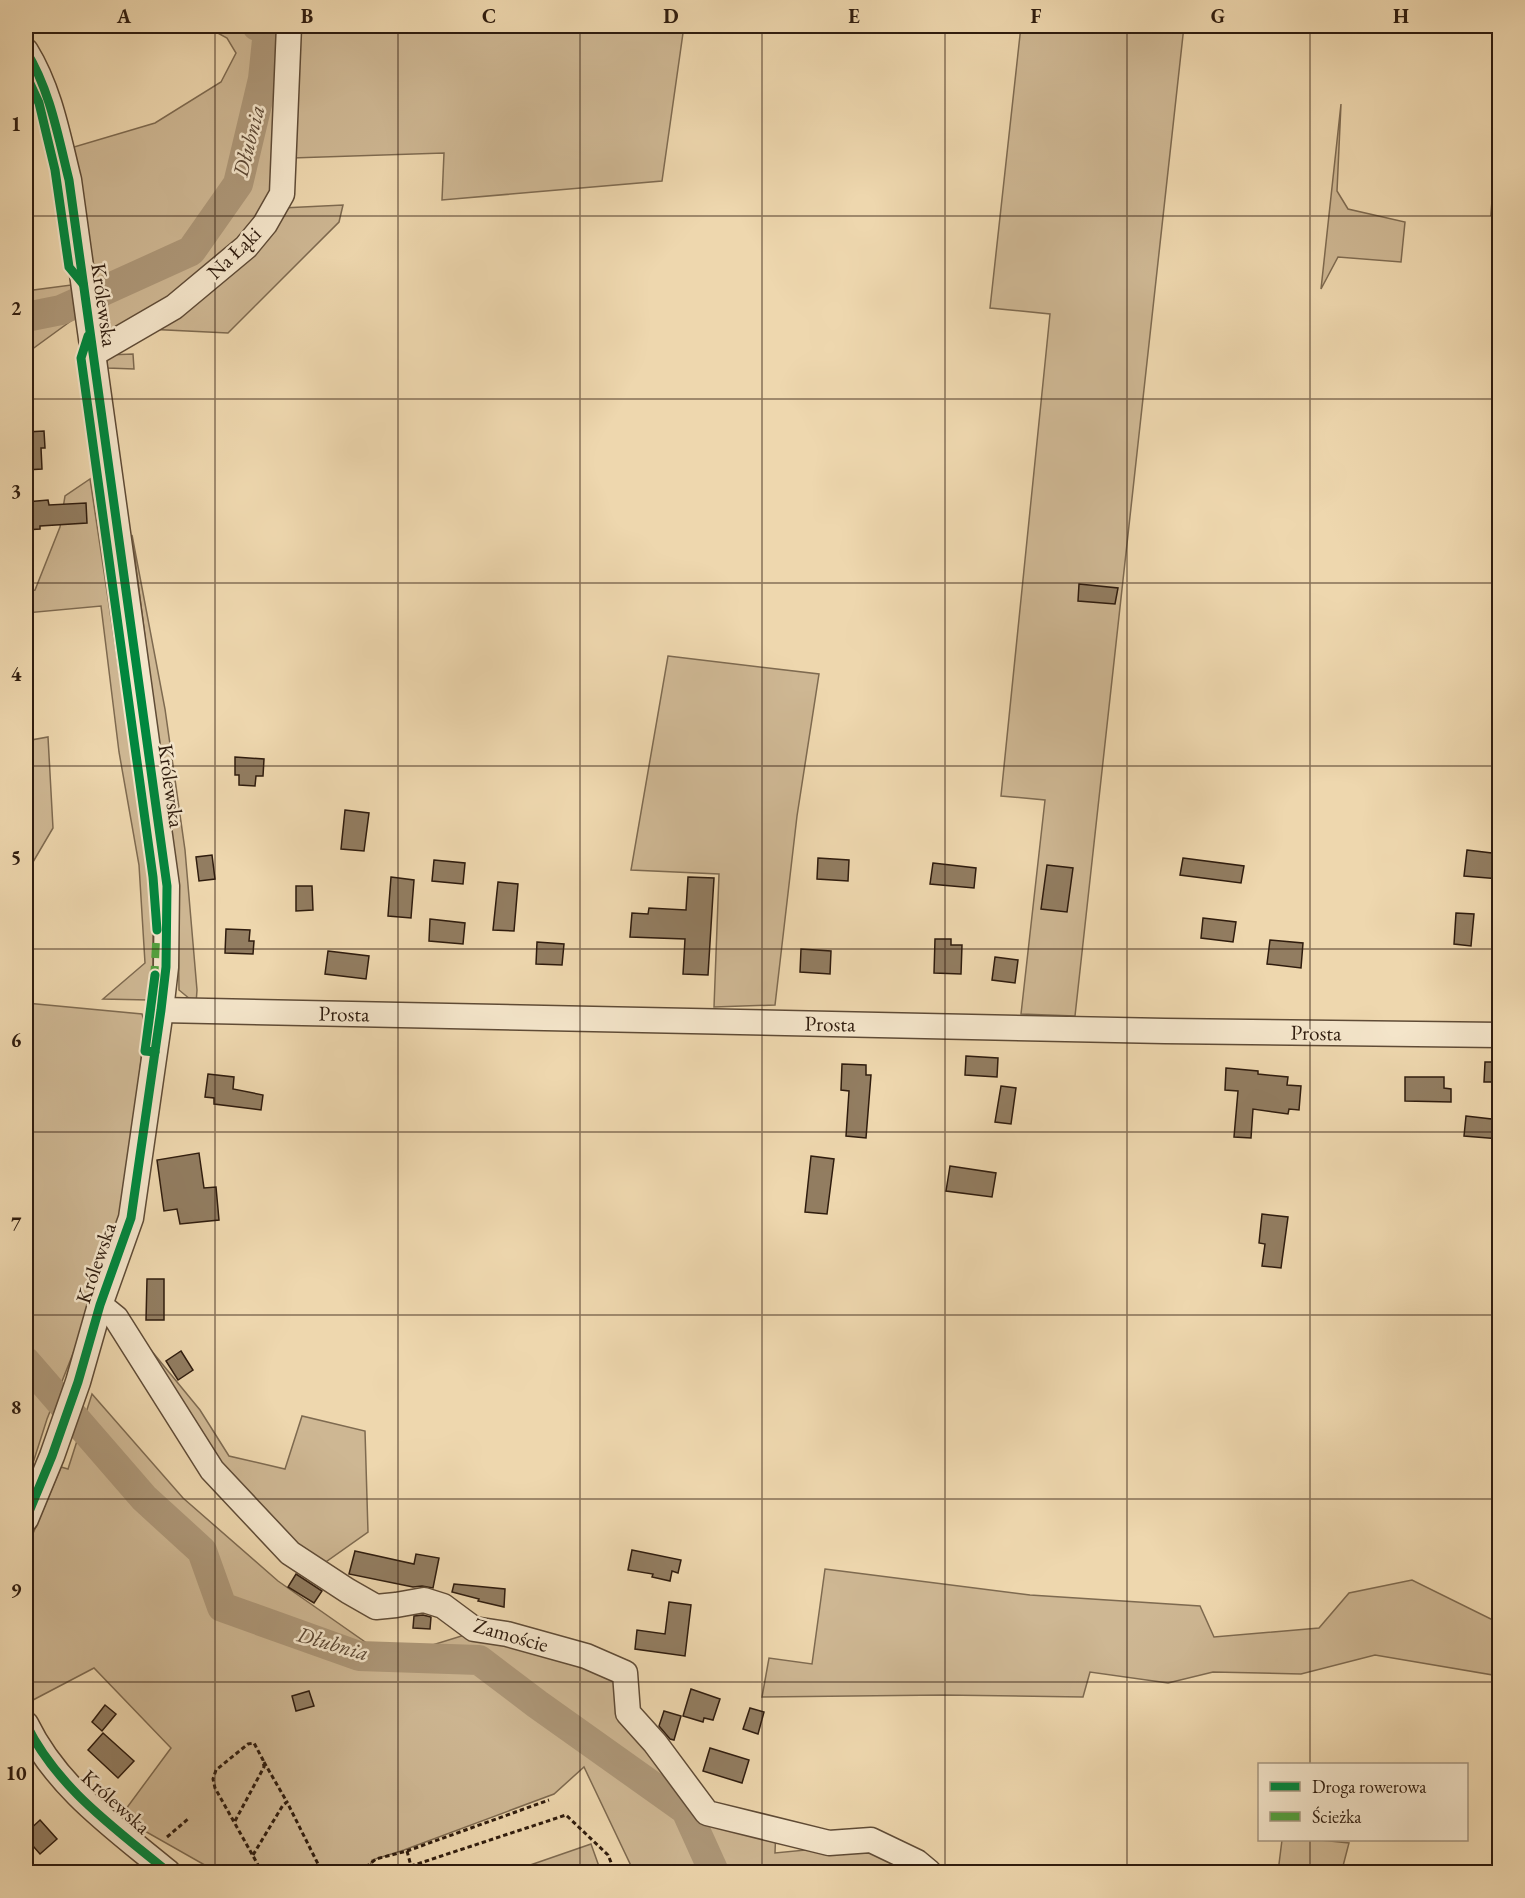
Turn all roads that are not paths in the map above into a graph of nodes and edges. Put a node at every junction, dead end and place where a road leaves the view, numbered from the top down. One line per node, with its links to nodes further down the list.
1 (288, 26): 3 (street, Na Łąki)
2 (26, 51): 3 (street, Królewska)
3 (91, 344): 4 (street, Królewska)
4 (161, 1010): 5 (street, Prosta); 6 (street, Królewska)
5 (1500, 1035)
6 (100, 1305): 7 (street, Królewska); 10 (street, Zamoście)
7 (26, 1519)
8 (26, 1724): 9 (street, Królewska)
9 (168, 1872)
10 (929, 1872)

